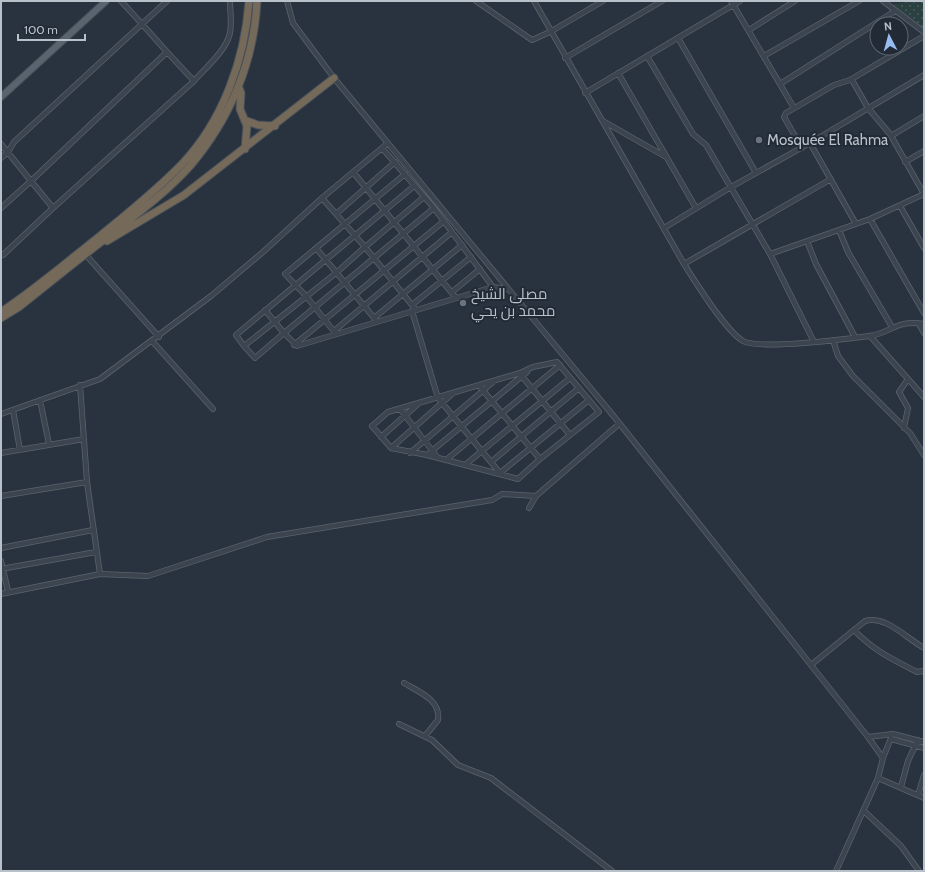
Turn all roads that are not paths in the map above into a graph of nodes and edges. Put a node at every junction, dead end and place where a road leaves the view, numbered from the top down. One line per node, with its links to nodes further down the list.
1 (106, 1): 36 (main road)
2 (121, 1): 18 (street)
3 (167, 1): 18 (street)
4 (230, 1): 32 (street)
5 (249, 1): 121 (highway)
6 (257, 1): 34 (highway)
7 (287, 1): 30 (street)
8 (476, 1): 20 (street)
9 (534, 1): 20 (street)
10 (603, 1): 20 (street)
11 (662, 1): 27 (street)
12 (740, 1): 16 (street)
13 (795, 1): 19 (street)
14 (859, 1): 26 (street)
15 (883, 1): 17 (street)
16 (732, 3): 19 (street); 23 (street)
17 (896, 11): 21 (street); 33 (street)
18 (142, 24): 24 (street); 51 (street)
19 (749, 30): 26 (street)
20 (550, 32): 27 (street)
21 (924, 32)
22 (924, 36): 31 (street)
23 (678, 38): 25 (street); 57 (street)
24 (167, 52): 32 (street); 60 (street)
25 (647, 56): 28 (street); 62 (street)
26 (764, 56): 33 (street)
27 (565, 58): 35 (street)
28 (618, 73): 35 (street); 52 (street)
29 (924, 75): 38 (street)
30 (334, 78): 42 (highway); 44 (street)
31 (852, 80): 37 (street); 38 (street)
32 (194, 81): 70 (street)
33 (780, 84): 37 (street)
34 (239, 88): 41 (highway); 88 (highway)
35 (585, 93): 40 (street)
36 (1, 97)
37 (794, 108): 48 (street)
38 (868, 108): 43 (street); 46 (street)
39 (924, 116): 43 (street)
40 (601, 120): 52 (street); 81 (street)
41 (247, 121): 42 (highway); 49 (highway)
42 (275, 126): 49 (highway)
43 (890, 136): 55 (street)
44 (388, 143): 47 (street); 110 (street)
45 (1, 144): 51 (street)
46 (810, 144): 48 (street); 59 (street)
47 (382, 148): 54 (street); 56 (street)
48 (802, 148): 57 (street)
49 (245, 149): 88 (highway)
50 (924, 151): 55 (street)
51 (8, 152): 53 (street); 60 (street)
52 (667, 157): 72 (street)
53 (1, 158)
54 (395, 162): 58 (street); 63 (street)
55 (905, 162): 64 (street)
56 (353, 172): 63 (street); 66 (street)
57 (756, 173): 62 (street)
58 (405, 174): 61 (street); 67 (street)
59 (831, 179): 78 (street); 79 (street)
60 (31, 181): 69 (street); 70 (street)
61 (414, 186): 65 (street); 73 (street)
62 (731, 187): 72 (street); 78 (street)
63 (366, 188): 67 (street); 74 (street)
64 (924, 194): 68 (street)
65 (424, 197): 71 (street); 77 (street)
66 (322, 198): 74 (street); 132 (street)
67 (375, 200): 73 (street); 80 (street)
68 (900, 206): 75 (street); 92 (street)
69 (1, 208)
70 (53, 208): 93 (street)
71 (434, 208): 76 (street); 84 (street)
72 (696, 208): 81 (street)
73 (384, 210): 77 (street); 85 (street)
74 (336, 214): 80 (street)
75 (870, 219): 79 (street); 122 (street)
76 (444, 221): 83 (street); 89 (street)
77 (394, 223): 84 (street); 90 (street)
78 (752, 224): 95 (street); 100 (street)
79 (856, 224): 82 (street)
80 (345, 225): 85 (street); 91 (street)
81 (664, 228): 100 (street)
82 (839, 230): 86 (street); 128 (street)
83 (452, 232): 87 (street); 96 (street)
84 (403, 234): 89 (street); 98 (street)
85 (355, 236): 90 (street); 99 (street)
86 (807, 241): 95 (street); 134 (street)
87 (462, 245): 97 (street); 101 (street)
88 (96, 246): 94 (highway)
89 (413, 246): 96 (street); 103 (street)
90 (364, 247): 98 (street); 104 (street)
91 (316, 248): 99 (street); 108 (street)
92 (924, 248)
93 (2, 254)
94 (85, 254): 123 (highway); 132 (street)
95 (770, 254): 137 (street)
96 (422, 257): 101 (street); 106 (street)
97 (470, 257): 102 (street); 105 (street)
98 (374, 258): 103 (street); 107 (street)
99 (326, 260): 104 (street); 108 (street)
100 (684, 264): 137 (street)
101 (433, 269): 105 (street); 112 (street)
102 (480, 269): 109 (street); 111 (street)
103 (384, 271): 106 (street); 113 (street)
104 (336, 273): 107 (street); 114 (street)
105 (442, 280): 111 (street); 116 (street)
106 (393, 282): 112 (street); 117 (street)
107 (344, 283): 113 (street); 118 (street)
108 (296, 285): 114 (street); 119 (street)
109 (493, 286): 110 (street); 115 (street)
110 (508, 289): 168 (street)
111 (452, 292): 115 (street)
112 (403, 294): 116 (street); 125 (street)
113 (354, 295): 117 (street); 124 (street)
114 (306, 296): 118 (street); 126 (street)
115 (456, 298): 120 (street)
116 (412, 305): 120 (street)
117 (364, 306): 125 (street); 130 (street)
118 (315, 308): 124 (street); 129 (street)
119 (265, 310): 126 (street); 139 (street)
120 (414, 311): 125 (street); 152 (street)
121 (1, 312)
122 (924, 313)
123 (1, 318)
124 (324, 320): 130 (street); 138 (street)
125 (376, 320): 130 (street)
126 (275, 321): 129 (street); 139 (street)
127 (922, 324): 128 (street); 131 (street)
128 (892, 327): 133 (street)
129 (284, 333): 138 (street); 139 (street)
130 (335, 333): 138 (street)
131 (924, 334)
132 (159, 336): 136 (street)
133 (870, 336): 134 (street); 143 (street)
134 (855, 337): 135 (street)
135 (833, 340): 137 (street); 172 (street)
136 (152, 341): 145 (street); 159 (street)
137 (814, 342)
138 (294, 345)
139 (244, 346)
140 (560, 365): 141 (street); 142 (street); 147 (street)
141 (521, 375): 144 (street); 147 (street); 155 (street)
142 (570, 378): 148 (street); 156 (street)
143 (908, 379): 151 (street); 172 (street)
144 (494, 381): 146 (street); 149 (street)
145 (80, 386): 153 (street); 177 (street)
146 (479, 386): 149 (street); 150 (street)
147 (532, 388): 156 (street); 163 (street)
148 (579, 388): 154 (street); 162 (street)
149 (483, 390): 155 (street); 166 (street)
150 (453, 393): 152 (street); 158 (street)
151 (924, 397)
152 (438, 398): 157 (street); 158 (street)
153 (40, 400): 161 (street); 179 (street)
154 (589, 400): 167 (street); 173 (street)
155 (492, 401): 163 (street); 170 (street)
156 (542, 401): 162 (street); 169 (street)
157 (419, 403): 160 (street); 165 (street)
158 (442, 403): 166 (street); 171 (street)
159 (213, 409)
160 (400, 409): 165 (street); 174 (street)
161 (13, 410): 164 (street); 182 (street)
162 (551, 412): 167 (street); 175 (street)
163 (502, 413): 169 (street); 176 (street)
164 (1, 414)
165 (405, 416): 171 (street); 174 (street)
166 (453, 416): 170 (street); 178 (street)
167 (560, 423): 173 (street); 181 (street)
168 (619, 424): 197 (street); 209 (street)
169 (512, 425): 175 (street); 184 (street)
170 (462, 426): 176 (street); 183 (street)
171 (414, 428): 178 (street); 180 (street)
172 (904, 428): 188 (street)
173 (570, 435): 190 (street)
174 (381, 437): 180 (street)
175 (521, 437): 181 (street); 192 (street)
176 (472, 438): 184 (street); 191 (street)
177 (84, 439): 179 (street); 195 (street)
178 (424, 440): 183 (street); 185 (street)
179 (49, 444): 182 (street)
180 (391, 448): 185 (street)
181 (530, 448): 190 (street); 194 (street)
182 (20, 450): 186 (street)
183 (432, 450): 187 (street); 189 (street)
184 (482, 450): 192 (street); 193 (street)
185 (410, 452): 187 (street)
186 (1, 453)
187 (427, 455): 189 (street)
188 (924, 455)
189 (438, 459): 191 (street)
190 (540, 459): 194 (street)
191 (446, 460): 193 (street)
192 (491, 462): 194 (street)
193 (465, 465): 194 (street)
194 (500, 473)
195 (87, 482): 196 (street); 199 (street)
196 (1, 496)
197 (536, 496): 198 (street); 204 (street)
198 (529, 508)
199 (93, 530): 200 (street); 201 (street)
200 (1, 548)
201 (96, 552): 203 (street); 204 (street)
202 (1, 560): 203 (street)
203 (2, 569): 205 (street)
204 (100, 574): 205 (street)
205 (8, 592): 206 (street)
206 (1, 594)
207 (854, 630): 208 (street); 209 (street); 210 (street)
208 (924, 648)
209 (811, 665): 214 (street)
210 (924, 671)
211 (404, 683): 213 (street)
212 (399, 724): 213 (street)
213 (425, 736): 228 (street)
214 (868, 737): 215 (street); 220 (street)
215 (892, 737): 216 (street); 218 (street); 220 (street)
216 (918, 740): 217 (street); 218 (street)
217 (924, 742)
218 (914, 745): 219 (street); 223 (street)
219 (924, 748)
220 (883, 758): 222 (street)
221 (924, 775): 224 (street)
222 (878, 778): 223 (street); 226 (street)
223 (900, 787): 224 (street)
224 (918, 795): 225 (street)
225 (924, 798)
226 (864, 811): 227 (street); 231 (street)
227 (839, 864): 229 (street); 230 (street)
228 (612, 871)
229 (836, 871)
230 (841, 871)
231 (919, 871)

